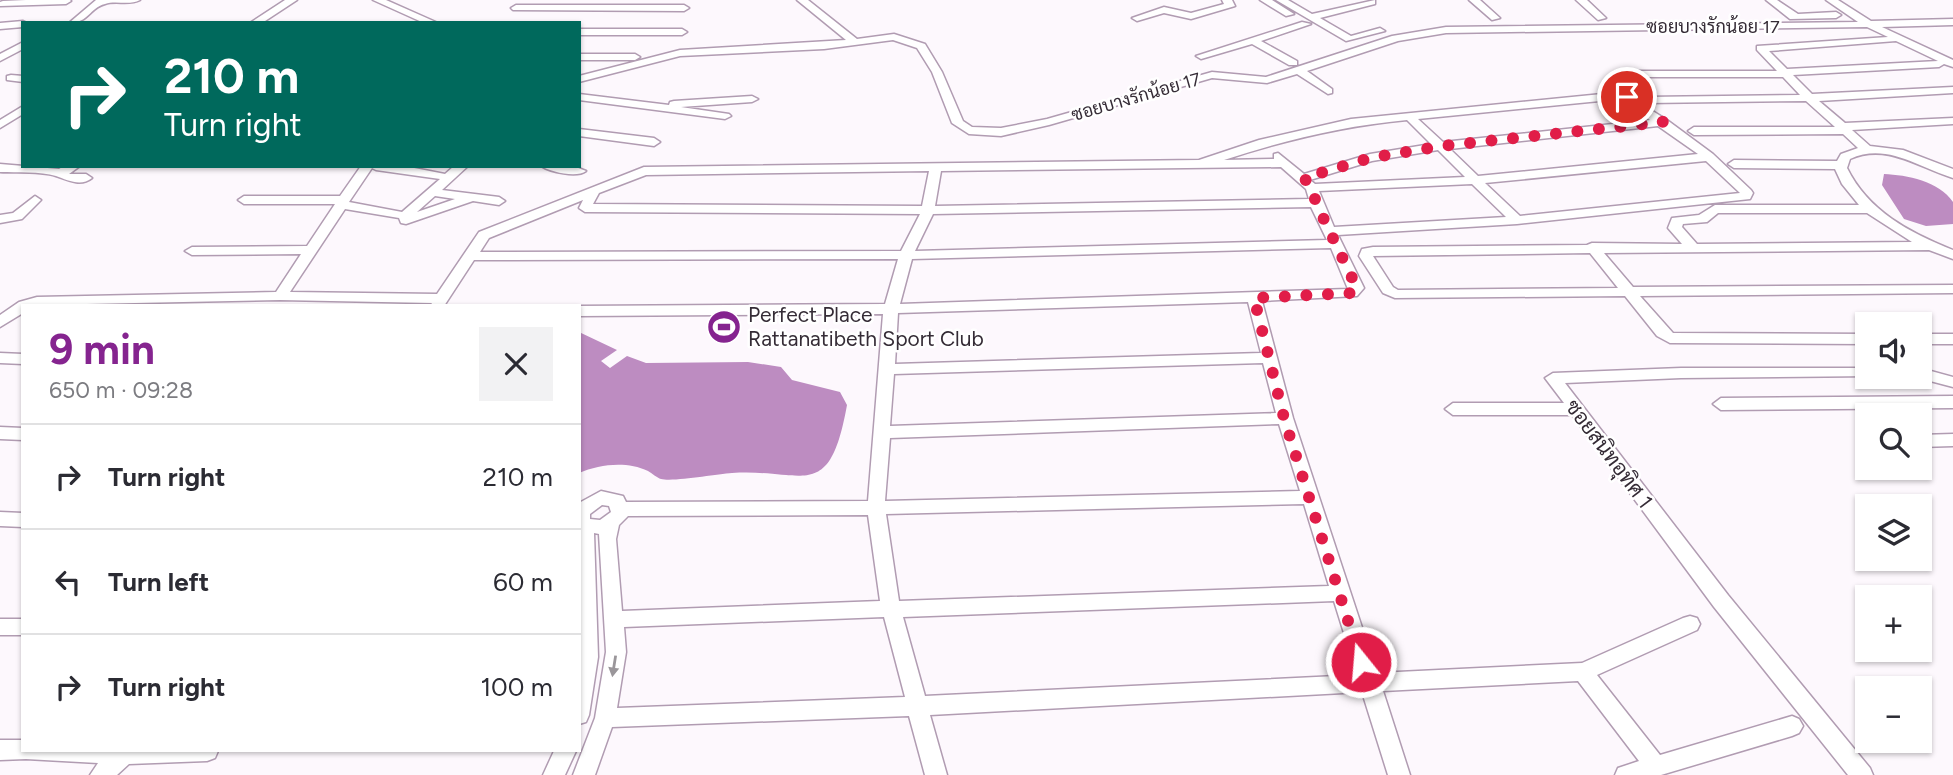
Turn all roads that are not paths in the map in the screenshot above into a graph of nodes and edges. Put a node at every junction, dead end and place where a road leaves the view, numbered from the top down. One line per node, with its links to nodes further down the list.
1 (135, 0): 14 (street)
2 (292, 0): 26 (street)
3 (379, 0): 27 (street)
4 (802, 0): 38 (street)
5 (1227, 0): 22 (street)
6 (1265, 0): 28 (street)
7 (1281, 0): 28 (street)
8 (1474, 0): 23 (street)
9 (1581, 0): 24 (street)
10 (1771, 0): 21 (street)
11 (1831, 0): 32 (street)
12 (1842, 0): 36 (street)
13 (66, 1): 16 (street)
14 (102, 1): 25 (street)
15 (1372, 2): 28 (street)
16 (4, 4)
17 (592, 4): 18 (street); 19 (street); 33 (street)
18 (516, 8)
19 (684, 8)
20 (1836, 15): 21 (street)
21 (1796, 17): 24 (street)
22 (1137, 18)
23 (1495, 18): 24 (street); 28 (street)
24 (1601, 18)
25 (77, 21)
26 (258, 21)
27 (428, 21)
28 (1308, 21): 37 (street); 40 (street)
29 (1953, 22): 36 (street, ซอยบางรักน้อย 17)
30 (21, 24): 31 (street)
31 (0, 26)
32 (1872, 26): 36 (street, ซอยบางรักน้อย 17); 40 (street, ซอยบางรักน้อย 17)
33 (581, 31)
34 (682, 32): 35 (street)
35 (581, 33)
36 (1889, 33): 47 (street); 50 (street)
37 (1254, 40): 42 (street); 48 (street)
38 (854, 41): 48 (street, ซอยบางรักน้อย 17); 52 (street, ซอยบางรักน้อย 17)
39 (21, 46): 45 (street)
40 (1355, 52): 48 (street, ซอยบางรักน้อย 17)
41 (1325, 53): 48 (street)
42 (1200, 56)
43 (581, 57): 44 (street)
44 (635, 57)
45 (0, 58)
46 (1939, 64): 50 (street)
47 (1953, 64)
48 (1296, 67): 49 (street); 54 (street)
49 (1260, 73)
50 (1787, 73): 51 (street); 57 (street)
51 (1616, 74)
52 (581, 78)
53 (1953, 90): 57 (street)
54 (1328, 91)
55 (581, 97): 59 (street)
56 (752, 99): 59 (street)
57 (1810, 99): 58 (street); 67 (street)
58 (1647, 100)
59 (665, 108): 63 (street)
60 (20, 111): 61 (street); 66 (street)
61 (0, 113)
62 (1408, 115): 65 (street); 71 (street); 72 (street)
63 (724, 116)
64 (1953, 121): 67 (street)
65 (1663, 122): 72 (street); 74 (street)
66 (0, 125)
67 (1844, 129): 68 (street); 73 (street)
68 (1694, 131)
69 (581, 132): 70 (street)
70 (654, 142)
71 (1263, 143): 75 (street); 76 (street)
72 (1442, 146): 93 (street); 94 (street)
73 (1866, 148): 78 (street); 79 (street)
74 (1709, 157): 93 (street); 107 (street)
75 (1285, 163): 76 (street); 94 (street)
76 (1200, 164): 87 (street)
77 (1734, 164): 78 (street)
78 (1842, 165): 103 (street)
79 (1946, 167): 90 (street)
80 (0, 168): 81 (street)
81 (29, 168): 89 (street)
82 (70, 168): 89 (street)
83 (366, 168): 101 (street)
84 (390, 168): 91 (street)
85 (460, 168): 96 (street)
86 (560, 168): 88 (street)
87 (935, 170): 95 (street); 104 (street)
88 (580, 171)
89 (61, 173): 92 (street)
90 (1953, 173)
91 (440, 175)
92 (86, 178)
93 (1475, 180): 94 (street); 107 (street)
94 (1308, 183): 102 (street)
95 (595, 189): 104 (street); 116 (street)
96 (431, 192): 97 (street); 97 (street)
97 (474, 197): 100 (street)
98 (35, 200): 106 (street)
99 (244, 200): 101 (street)
100 (499, 201)
101 (343, 202): 105 (street); 112 (street)
102 (1316, 203): 104 (street); 108 (street)
103 (1868, 206): 109 (street); 111 (street)
104 (928, 210): 114 (street)
105 (397, 215)
106 (0, 219)
107 (1517, 220): 108 (street)
108 (1333, 238): 114 (street); 120 (street)
109 (1929, 246): 111 (street); 115 (street)
110 (1592, 247): 111 (street); 118 (street); 118 (street)
111 (1692, 247)
112 (310, 250): 113 (street); 119 (street)
113 (192, 251)
114 (906, 255): 116 (street); 124 (street)
115 (1953, 255)
116 (471, 256): 121 (street)
117 (1953, 289): 118 (street)
118 (1627, 292): 127 (street)
119 (280, 296): 121 (street); 122 (street)
120 (1254, 298): 124 (street); 131 (street)
121 (439, 302)
122 (27, 304)
123 (21, 307): 126 (street)
124 (891, 309): 125 (street); 133 (street)
125 (581, 311)
126 (0, 322)
127 (1855, 339)
128 (1932, 339): 129 (street)
129 (1953, 339)
130 (0, 358): 132 (street)
131 (1270, 358): 133 (street); 141 (street)
132 (21, 359)
133 (888, 369): 142 (street)
134 (1855, 373): 140 (street, ซอยสนิทอุทิศ 1)
135 (1932, 376): 136 (street)
136 (1953, 382)
137 (1953, 402): 138 (street)
138 (1721, 404)
139 (1453, 409): 140 (street)
140 (1575, 409): 177 (street, ซอยสนิทอุทิศ 1)
141 (1284, 418): 142 (street); 147 (street)
142 (883, 432): 148 (street)
143 (0, 433): 144 (street)
144 (21, 434)
145 (1953, 440): 146 (street)
146 (1932, 441)
147 (1310, 496): 148 (street); 153 (street)
148 (876, 508): 150 (street); 154 (street)
149 (582, 516): 150 (street); 150 (street); 155 (street)
150 (615, 517): 156 (street)
151 (0, 519): 152 (street)
152 (21, 520)
153 (1340, 593): 154 (street); 161 (street)
154 (891, 609): 156 (street); 163 (street)
155 (583, 618): 162 (street)
156 (614, 619): 164 (street, one-way to 164)
157 (1690, 624): 160 (street)
158 (0, 626): 159 (street)
159 (21, 627)
160 (1583, 672): 161 (street); 170 (street)
161 (1368, 685): 163 (street); 175 (street)
162 (581, 702)
163 (917, 706): 164 (street); 174 (street)
164 (605, 718): 173 (street)
165 (1793, 726): 170 (street)
166 (0, 750): 167 (street)
167 (21, 750)
168 (127, 752): 171 (street)
169 (565, 752): 172 (street)
170 (1656, 766): 176 (street)
171 (101, 775)
172 (554, 775)
173 (584, 775)
174 (936, 775)
175 (1399, 775)
176 (1626, 775)
177 (1862, 775)

